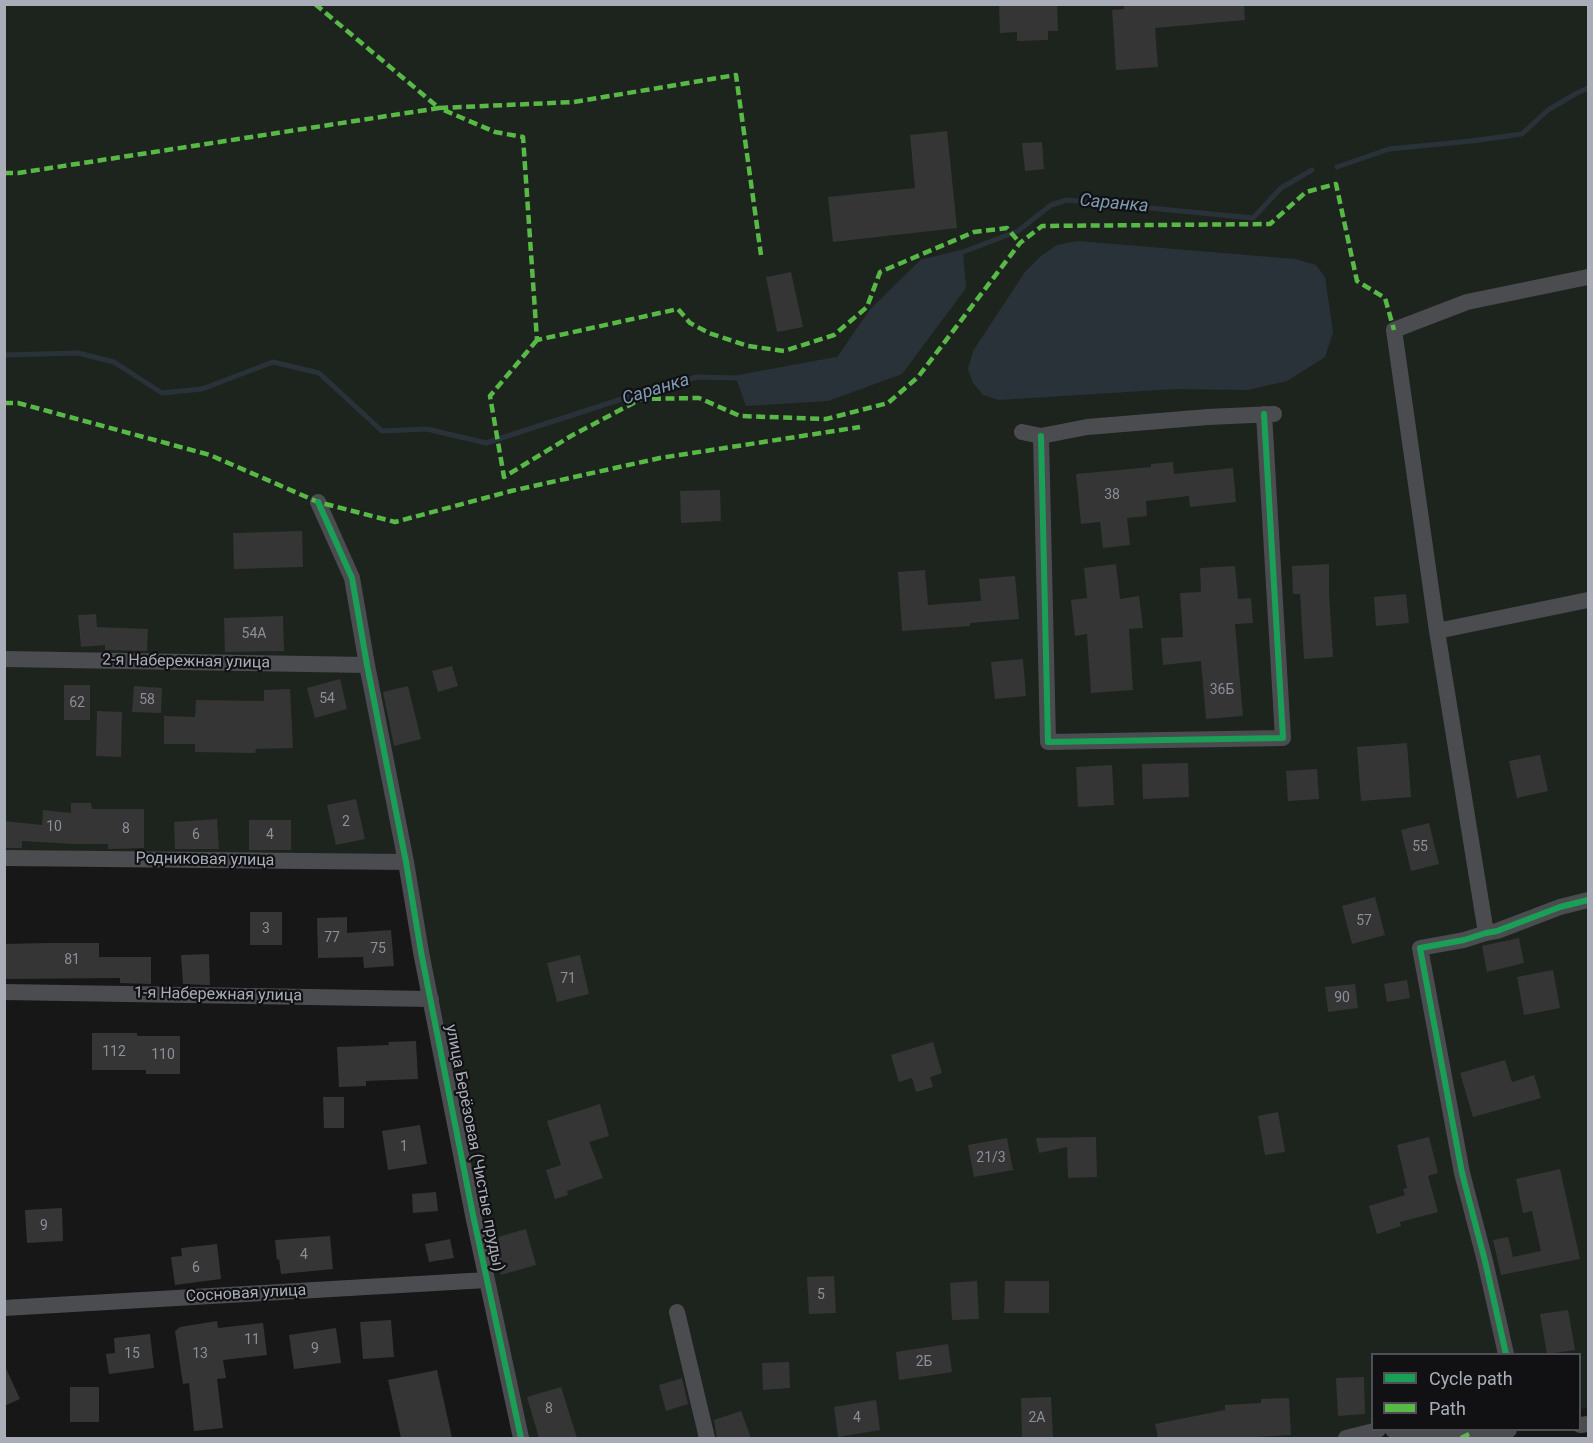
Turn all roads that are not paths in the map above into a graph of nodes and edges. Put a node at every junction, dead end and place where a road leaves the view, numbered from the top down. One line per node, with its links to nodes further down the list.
1 (1588, 277): 6 (street)
2 (1022, 432): 3 (street)
3 (1041, 436): 3 (street)
4 (318, 502): 8 (street, улица Берёзовая (Чистые пруды))
5 (1588, 600): 6 (street)
6 (1437, 631): 12 (street)
7 (4, 659): 8 (street, 2-я Набережная улица)
8 (367, 665): 10 (street, улица Берёзовая (Чистые пруды))
9 (4, 858): 10 (street, Родниковая улица)
10 (406, 862): 14 (street, улица Берёзовая (Чистые пруды))
11 (1588, 900): 12 (street)
12 (1486, 933): 18 (street)
13 (4, 992): 14 (street, 1-я Набережная улица)
14 (431, 999): 15 (street, улица Берёзовая (Чистые пруды))
15 (487, 1280): 16 (street, Сосновая улица); 22 (street, улица Берёзовая (Чистые пруды))
16 (4, 1308)
17 (677, 1311): 23 (street)
18 (1506, 1353)
19 (1374, 1431): 24 (street)
20 (1425, 1431): 21 (street)
21 (1502, 1431)
22 (521, 1438)
23 (707, 1438)
24 (1346, 1438)

